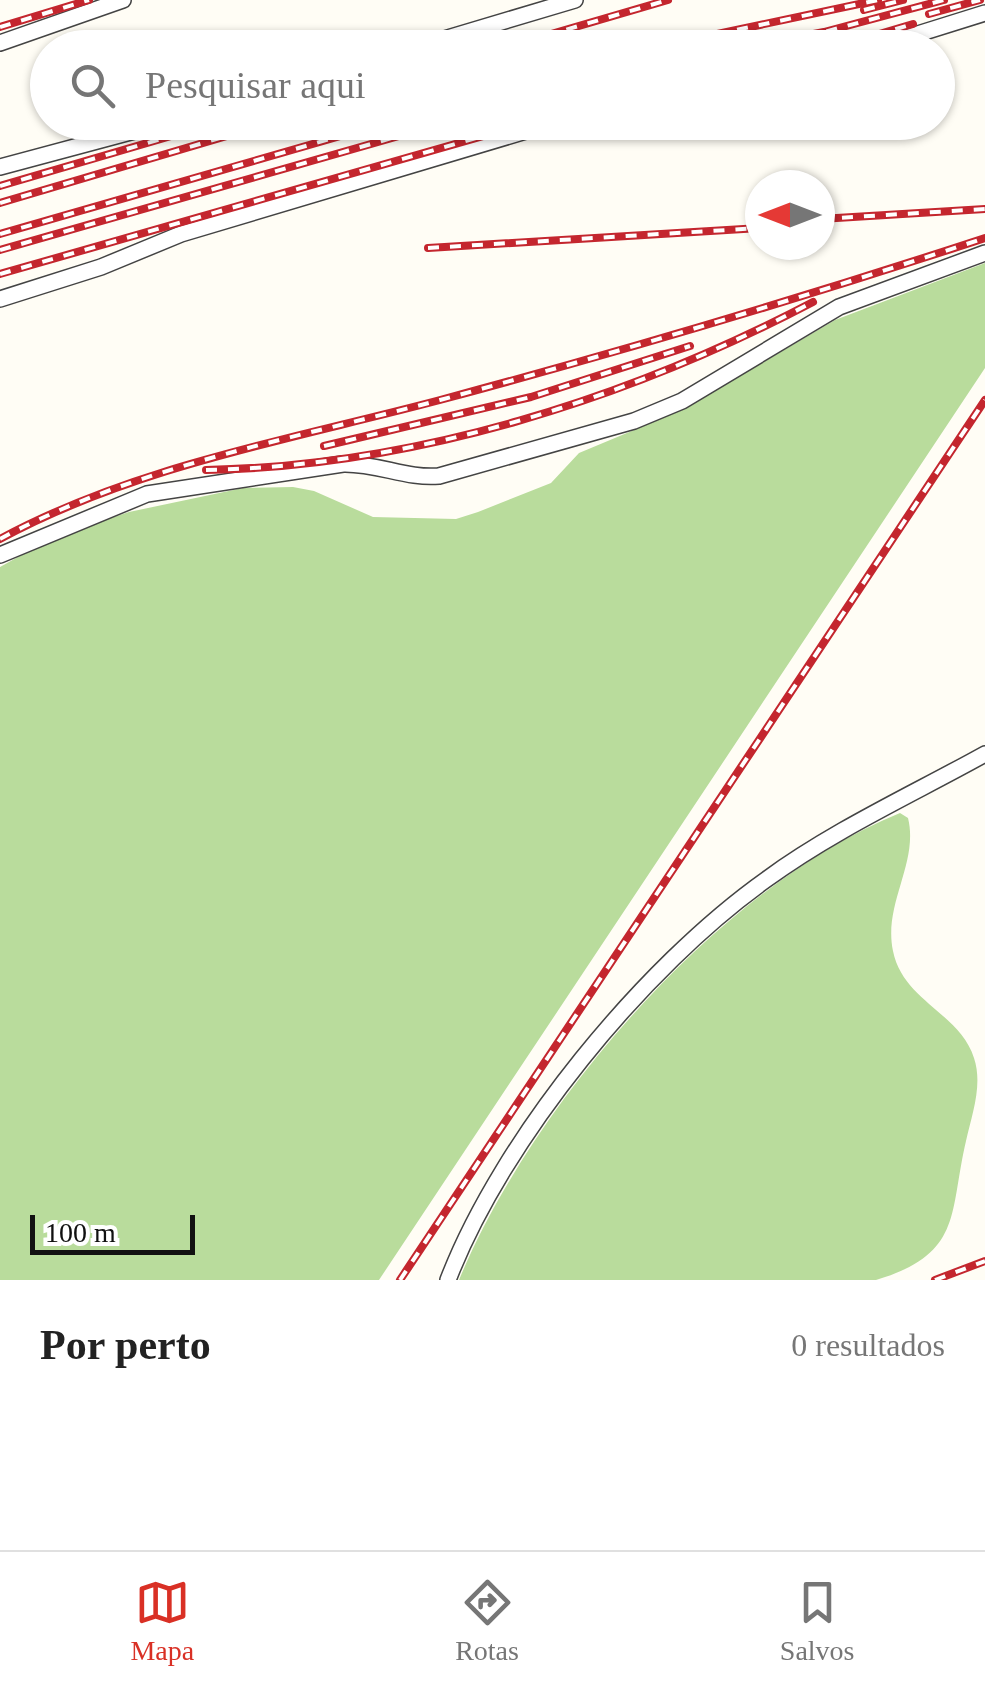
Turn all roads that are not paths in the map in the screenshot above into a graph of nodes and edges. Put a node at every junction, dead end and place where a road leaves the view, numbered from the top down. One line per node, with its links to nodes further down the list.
1 (123, 0): 4 (lane)
2 (575, 0): 5 (lane)
3 (985, 13): 6 (lane)
4 (35, 30)
5 (474, 30)
6 (931, 30)
7 (30, 32): 8 (lane)
8 (0, 42)
9 (101, 140): 11 (lane)
10 (496, 140): 13 (lane)
11 (0, 167)
12 (985, 252): 14 (lane)
13 (0, 299)
14 (0, 555)
15 (985, 754): 16 (lane)
16 (448, 1280)

